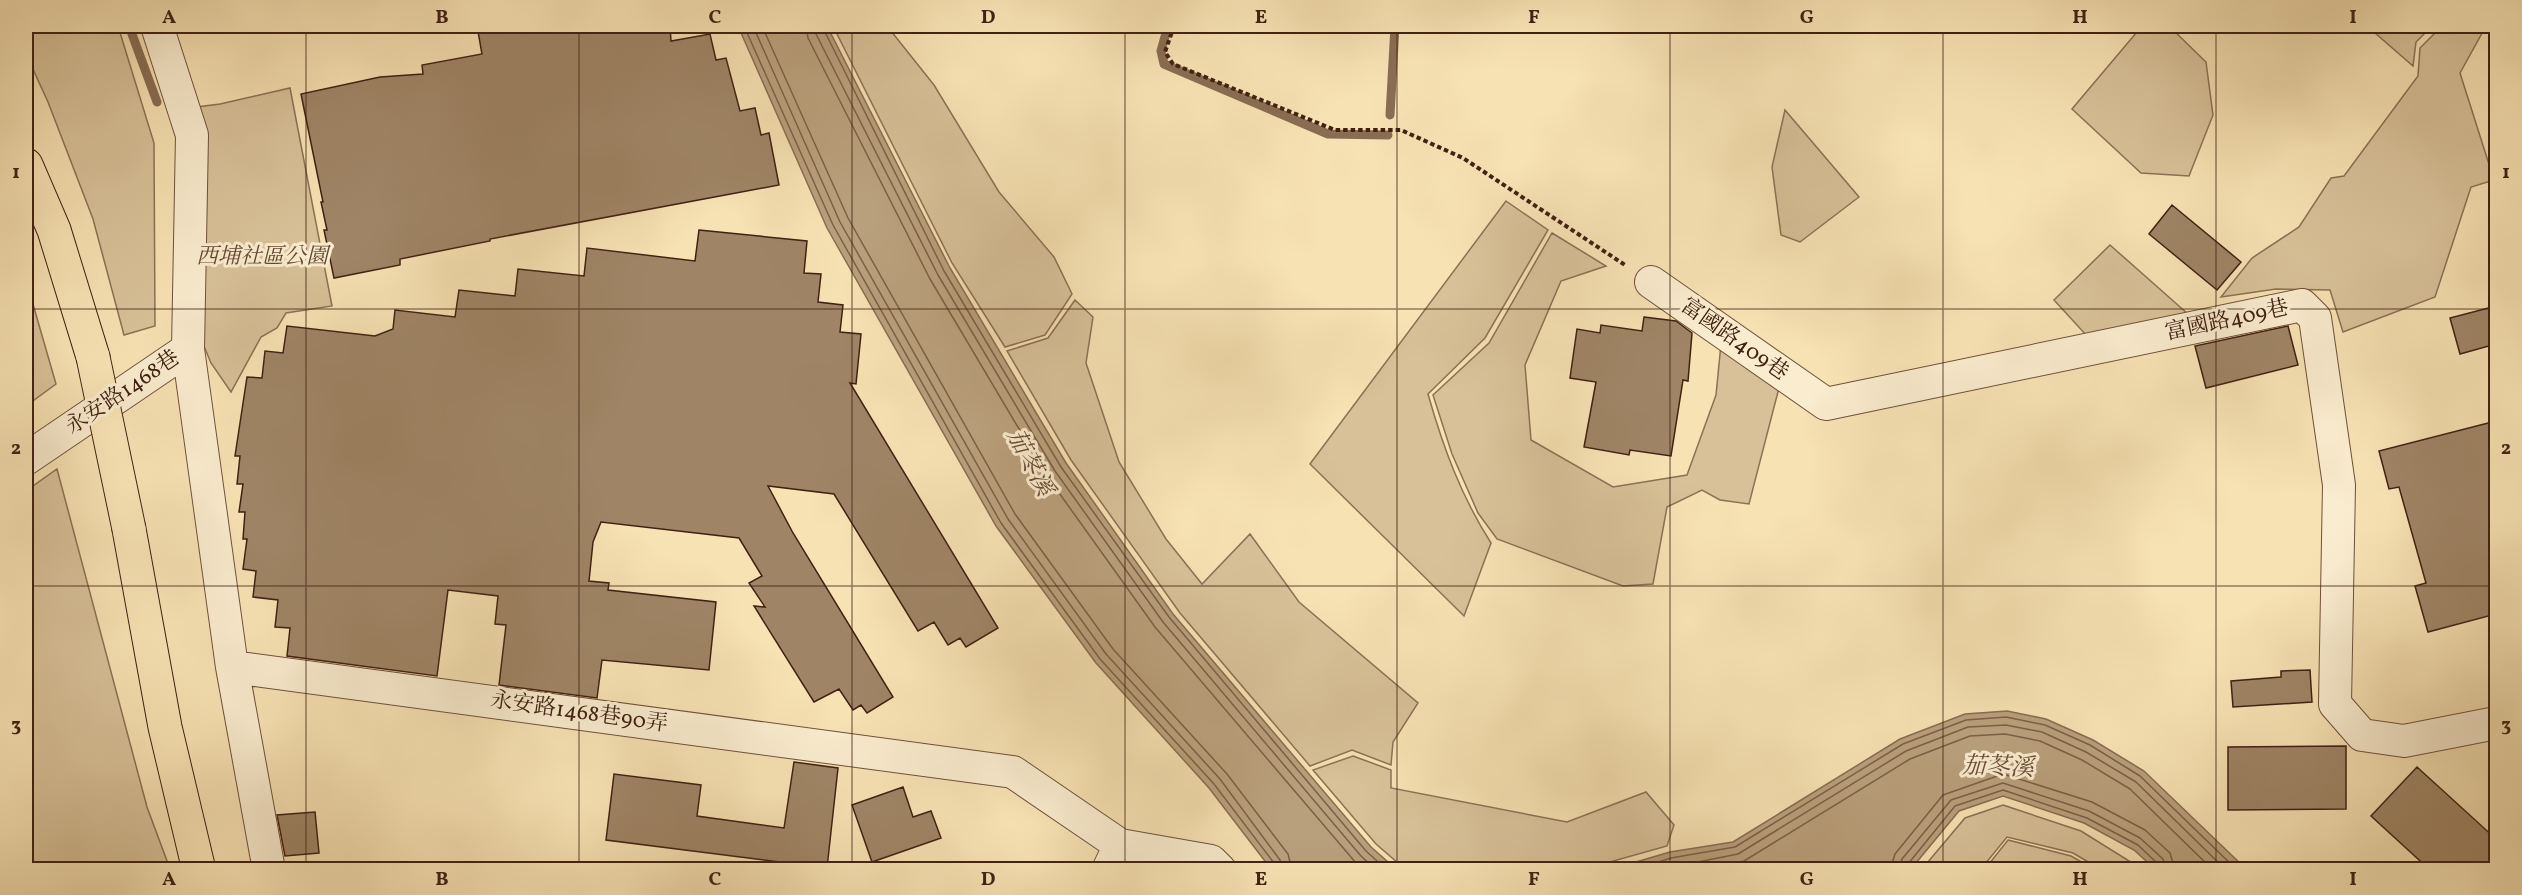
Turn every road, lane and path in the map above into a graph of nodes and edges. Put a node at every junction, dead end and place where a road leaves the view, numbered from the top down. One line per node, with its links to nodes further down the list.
1 (157, 26): 5 (street, 永安路1468巷)
2 (1174, 26): 4 (path)
3 (26, 165): 10 (highway, bridge)
4 (1651, 282): 8 (street, 富國路409巷)
5 (188, 348): 6 (street, 永安路1468巷); 7 (street)
6 (26, 459)
7 (232, 667): 9 (street, 永安路1468巷90弄); 11 (street)
8 (2496, 723)
9 (1114, 857): 12 (street, 永安路1468巷90弄)
10 (199, 870)
11 (269, 870)
12 (1220, 870)

